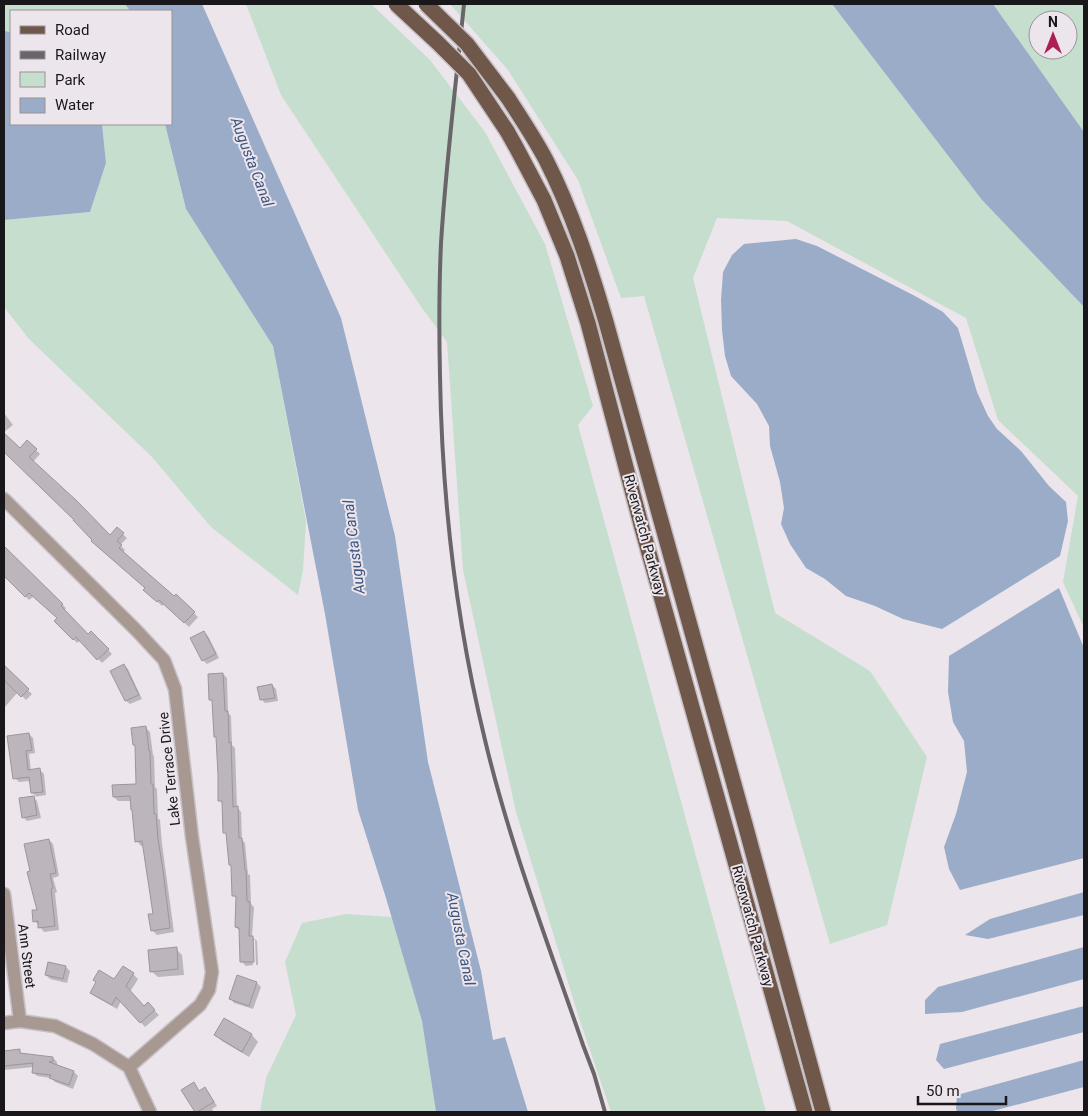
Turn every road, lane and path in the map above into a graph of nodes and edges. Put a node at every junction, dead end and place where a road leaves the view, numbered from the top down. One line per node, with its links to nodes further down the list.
1 (396, 4): 9 (main road, Riverwatch Parkway, bridge)
2 (426, 4): 10 (main road, Riverwatch Parkway, bridge)
3 (4, 499): 7 (street, Lake Terrace Drive)
4 (4, 894): 5 (street, Ann Street)
5 (20, 1022): 6 (street); 7 (street)
6 (4, 1023)
7 (129, 1067): 8 (street)
8 (150, 1112)
9 (805, 1112)
10 (823, 1112)

